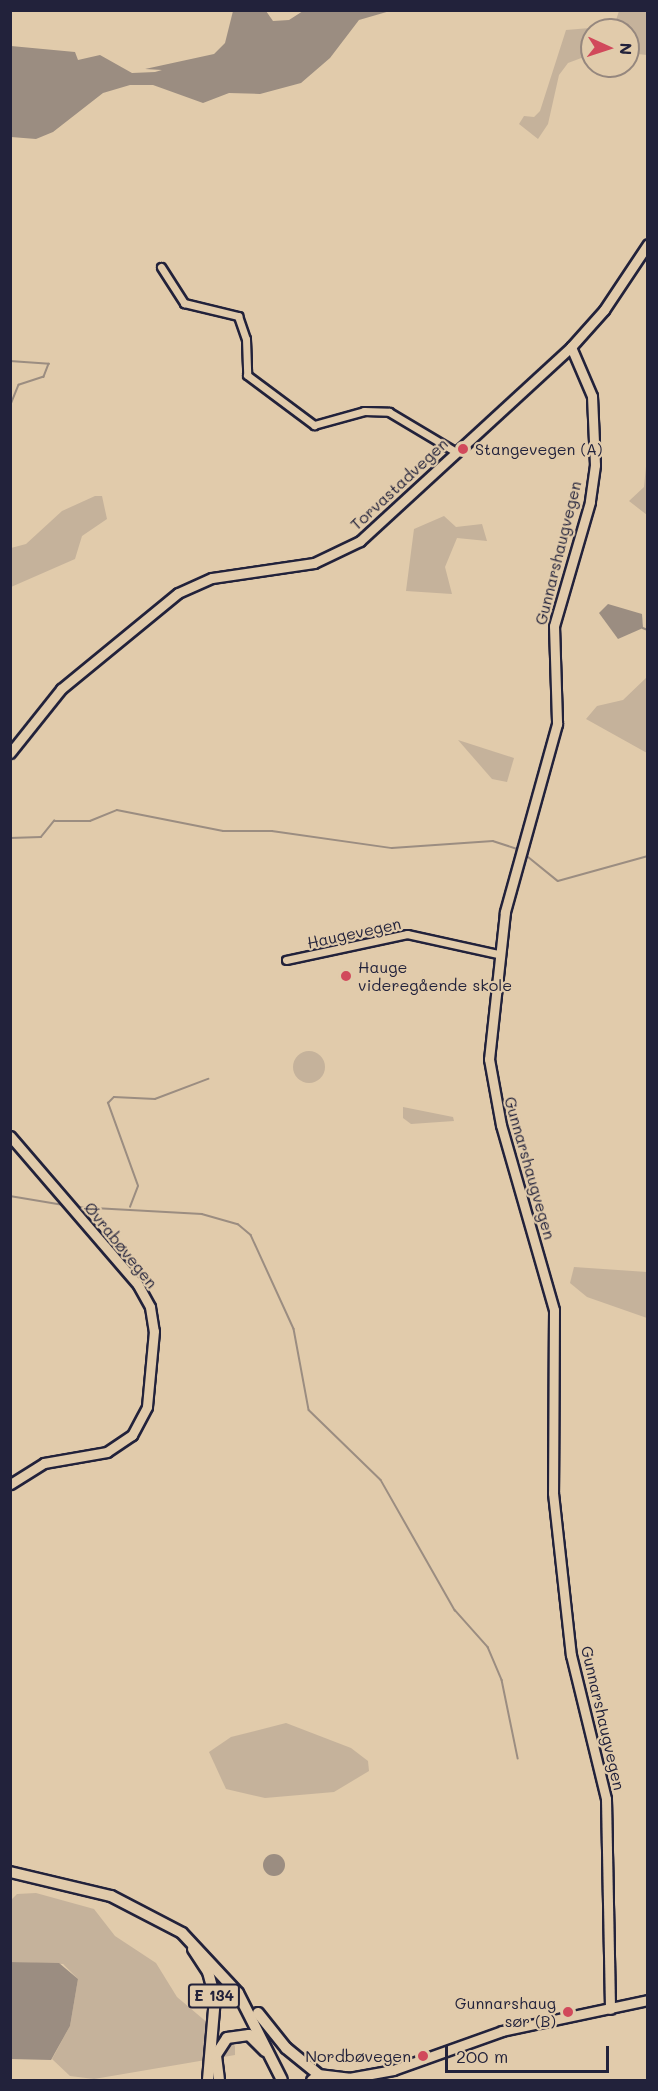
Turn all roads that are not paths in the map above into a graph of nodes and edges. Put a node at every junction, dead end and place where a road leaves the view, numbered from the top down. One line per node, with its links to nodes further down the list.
1 (648, 244): 3 (main road, Torvastadvegen)
2 (161, 267): 4 (street)
3 (571, 347): 4 (main road, Torvastadvegen); 6 (main road, Gunnarshaugvegen)
4 (456, 452): 5 (main road, Torvastadvegen)
5 (10, 753)
6 (498, 954): 7 (street, Haugevegen); 15 (main road, Gunnarshaugvegen)
7 (286, 960)
8 (10, 1136): 9 (main road, Øvrabøvegen)
9 (10, 1484)
10 (10, 1872): 11 (highway, E 134)
11 (171, 1925): 12 (highway, E 134); 21 (highway, E 134)
12 (215, 1963): 13 (highway, E 134); 19 (highway, E 134)
13 (238, 1993): 16 (highway); 17 (highway, E 134)
14 (648, 2000): 15 (main road)
15 (610, 2009): 18 (main road)
16 (263, 2048): 17 (highway, E 134); 22 (highway)
17 (279, 2077)
18 (365, 2078): 20 (main road)
19 (316, 2079): 20 (main road)
20 (347, 2079)
21 (208, 2080): 22 (main road)
22 (219, 2080)

